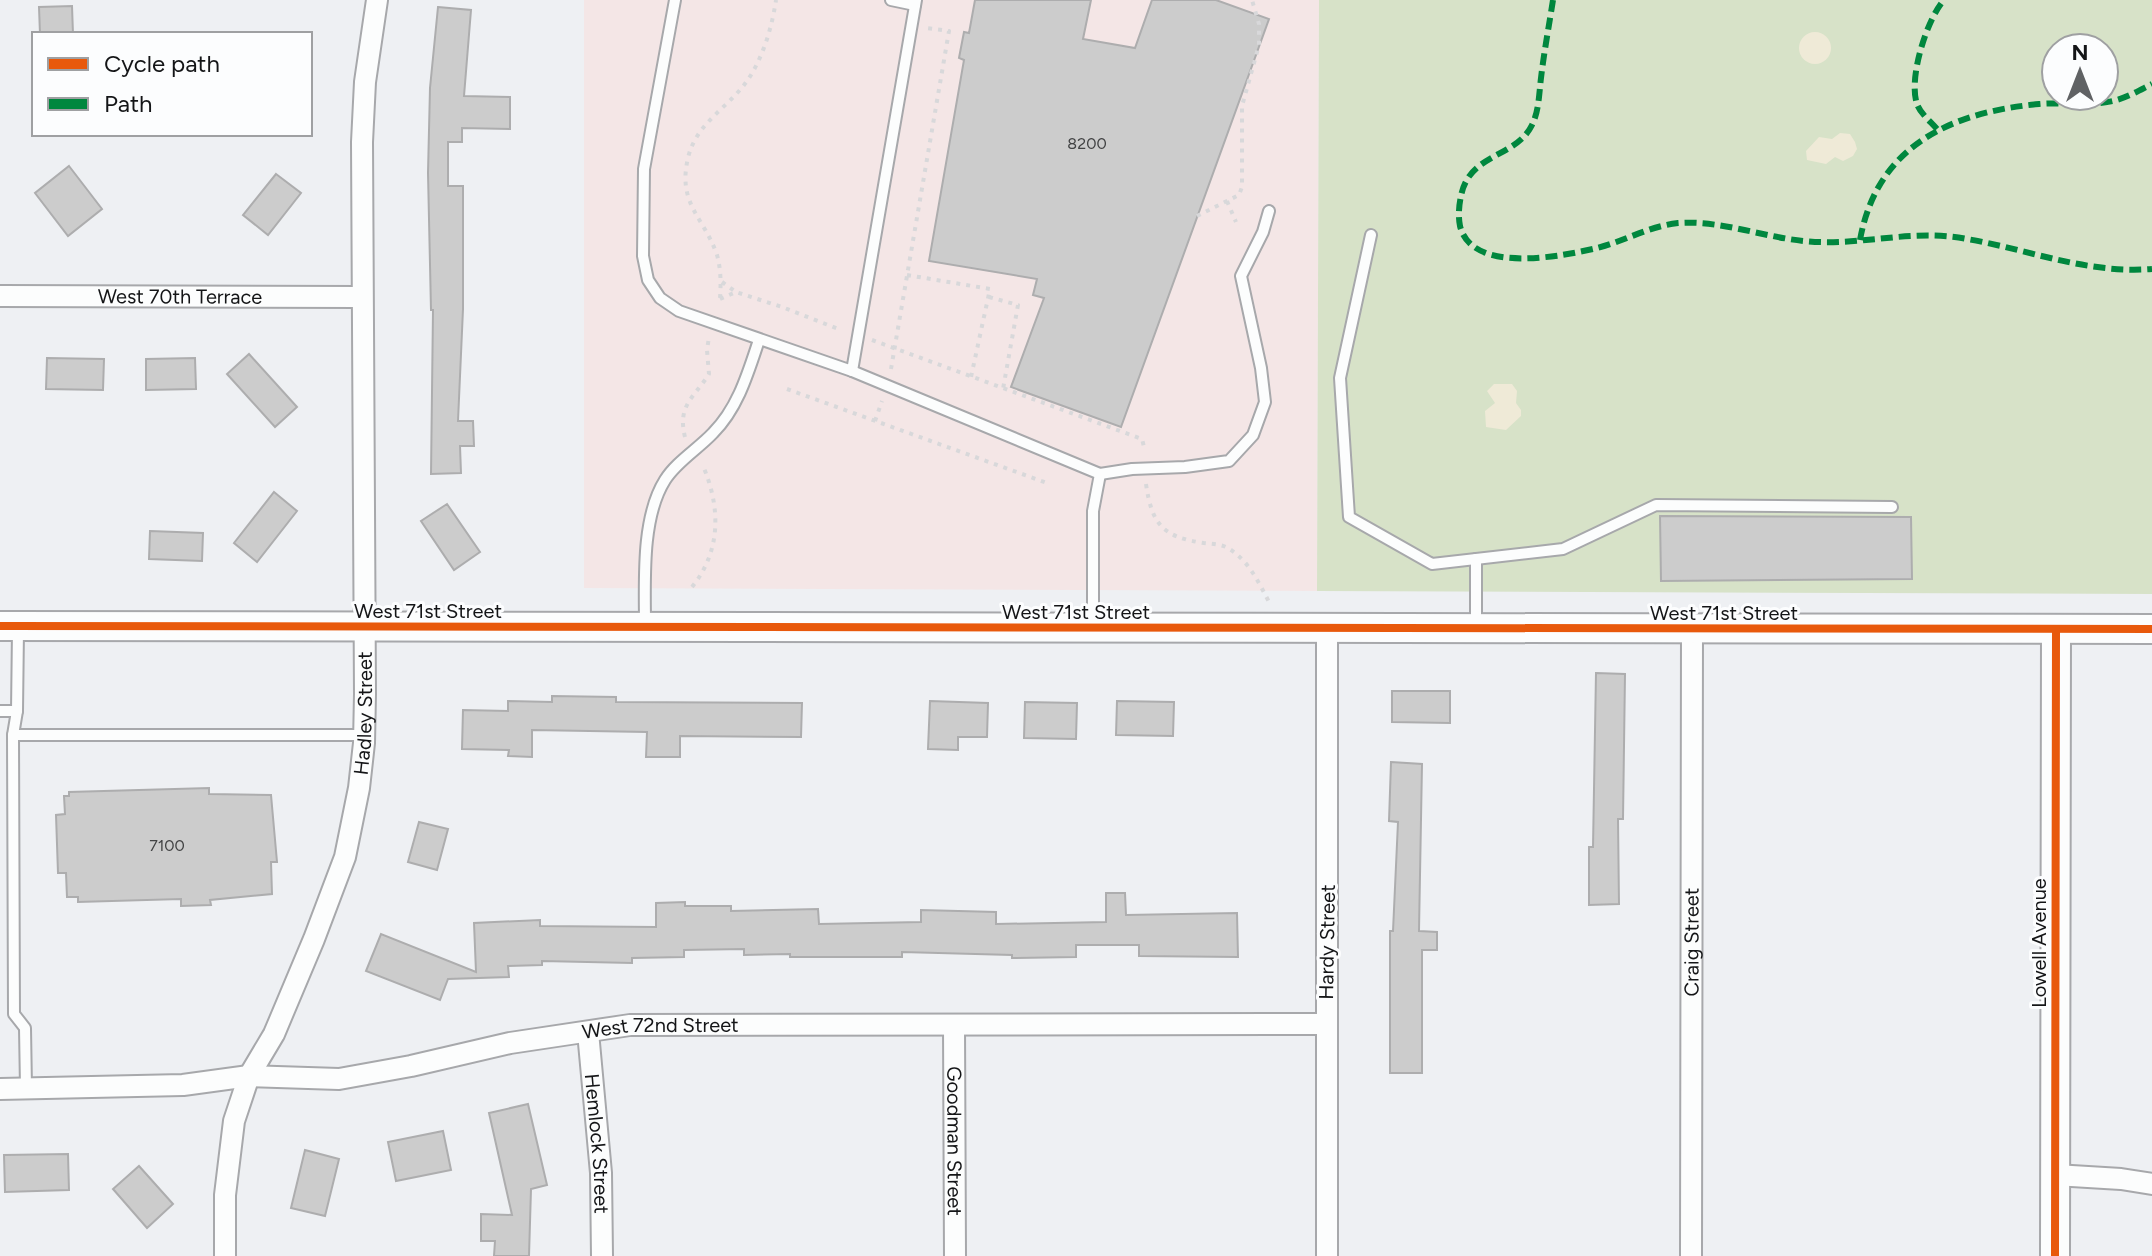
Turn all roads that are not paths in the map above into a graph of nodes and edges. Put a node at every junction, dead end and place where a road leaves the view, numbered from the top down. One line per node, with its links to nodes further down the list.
1 (377, 0): 8 (street, Hadley Street)
2 (675, 0): 9 (lane)
3 (891, 0): 4 (lane)
4 (916, 2): 10 (lane)
5 (1269, 211): 11 (lane)
6 (1371, 235): 13 (lane)
7 (0, 296): 8 (street, West 70th Terrace)
8 (361, 297): 15 (street, Hadley Street)
9 (759, 340): 10 (lane); 16 (lane)
10 (852, 371): 11 (lane)
11 (1100, 474): 17 (lane)
12 (1892, 507): 13 (lane)
13 (1476, 559): 19 (lane)
14 (9, 626): 15 (street, West 71st Street); 24 (lane)
15 (363, 627): 16 (street, West 71st Street); 26 (street, Hadley Street)
16 (645, 627): 17 (street, West 71st Street)
17 (1094, 628): 18 (street, West 71st Street)
18 (1327, 628): 19 (street, West 71st Street); 27 (street, Hardy Street)
19 (1476, 628): 20 (street, West 71st Street)
20 (1692, 629): 21 (street, West 71st Street); 39 (street, Craig Street)
21 (2056, 629): 22 (street, West 71st Street); 33 (street, Lowell Avenue)
22 (2152, 629)
23 (0, 711): 24 (lane)
24 (17, 711): 25 (lane)
25 (13, 735): 26 (lane); 31 (lane)
26 (364, 735): 30 (street, Hadley Street)
27 (1326, 1024): 28 (street, West 72nd Street); 38 (street, Hardy Street)
28 (954, 1025): 29 (street, West 72nd Street); 37 (street, Goodman Street)
29 (588, 1032): 30 (street, West 72nd Street); 36 (street, Hemlock Street)
30 (249, 1076): 31 (street, West 72nd Street); 35 (street, Hadley Street)
31 (26, 1088): 32 (street, West 72nd Street)
32 (0, 1089)
33 (2055, 1175): 34 (street); 40 (street, Lowell Avenue)
34 (2152, 1184)
35 (225, 1256)
36 (602, 1256)
37 (955, 1256)
38 (1327, 1256)
39 (1691, 1256)
40 (2055, 1256)

